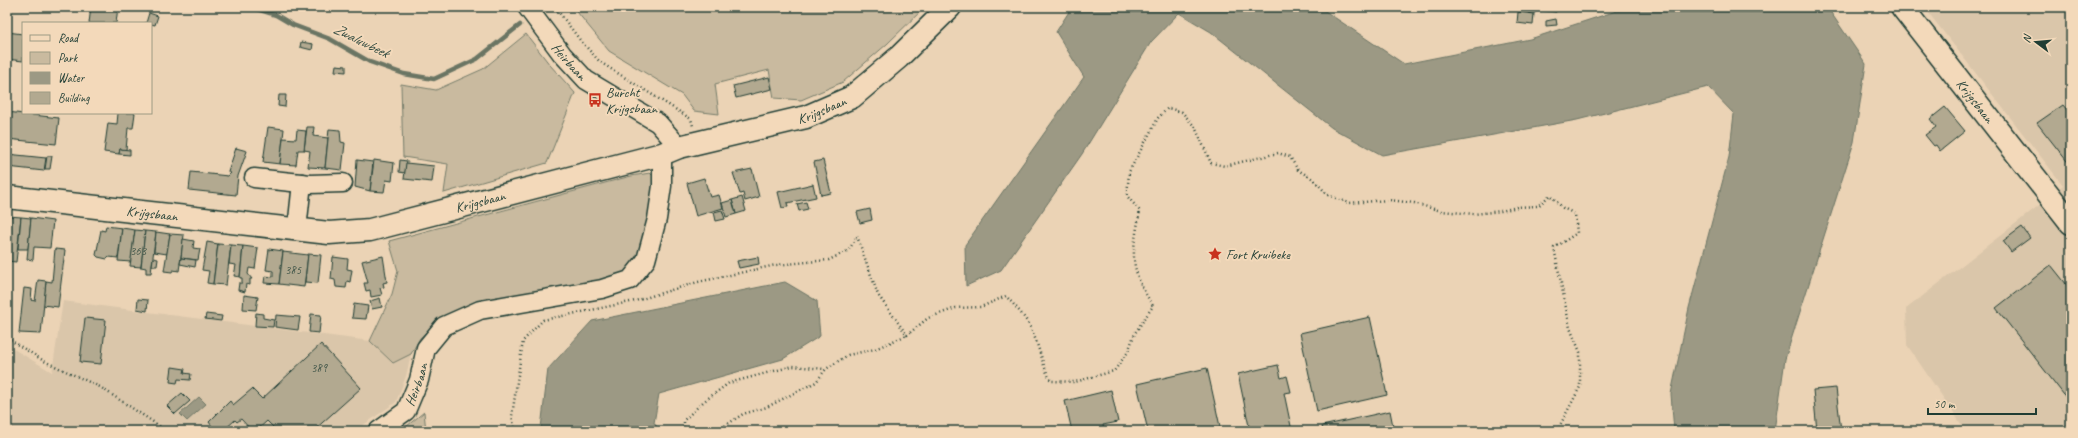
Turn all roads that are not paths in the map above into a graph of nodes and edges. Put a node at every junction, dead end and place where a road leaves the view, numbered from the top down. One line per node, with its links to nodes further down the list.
1 (527, 7): 4 (street, Heirbaan)
2 (950, 7): 4 (main road, Krijgsbaan)
3 (1902, 7): 9 (main road, Krijgsbaan)
4 (680, 148): 10 (main road, Krijgsbaan); 11 (street, Heirbaan)
5 (254, 178): 6 (street)
6 (302, 183): 7 (street); 10 (street)
7 (343, 183)
8 (7, 197): 10 (main road, Krijgsbaan)
9 (2071, 223)
10 (297, 229)
11 (378, 431)

